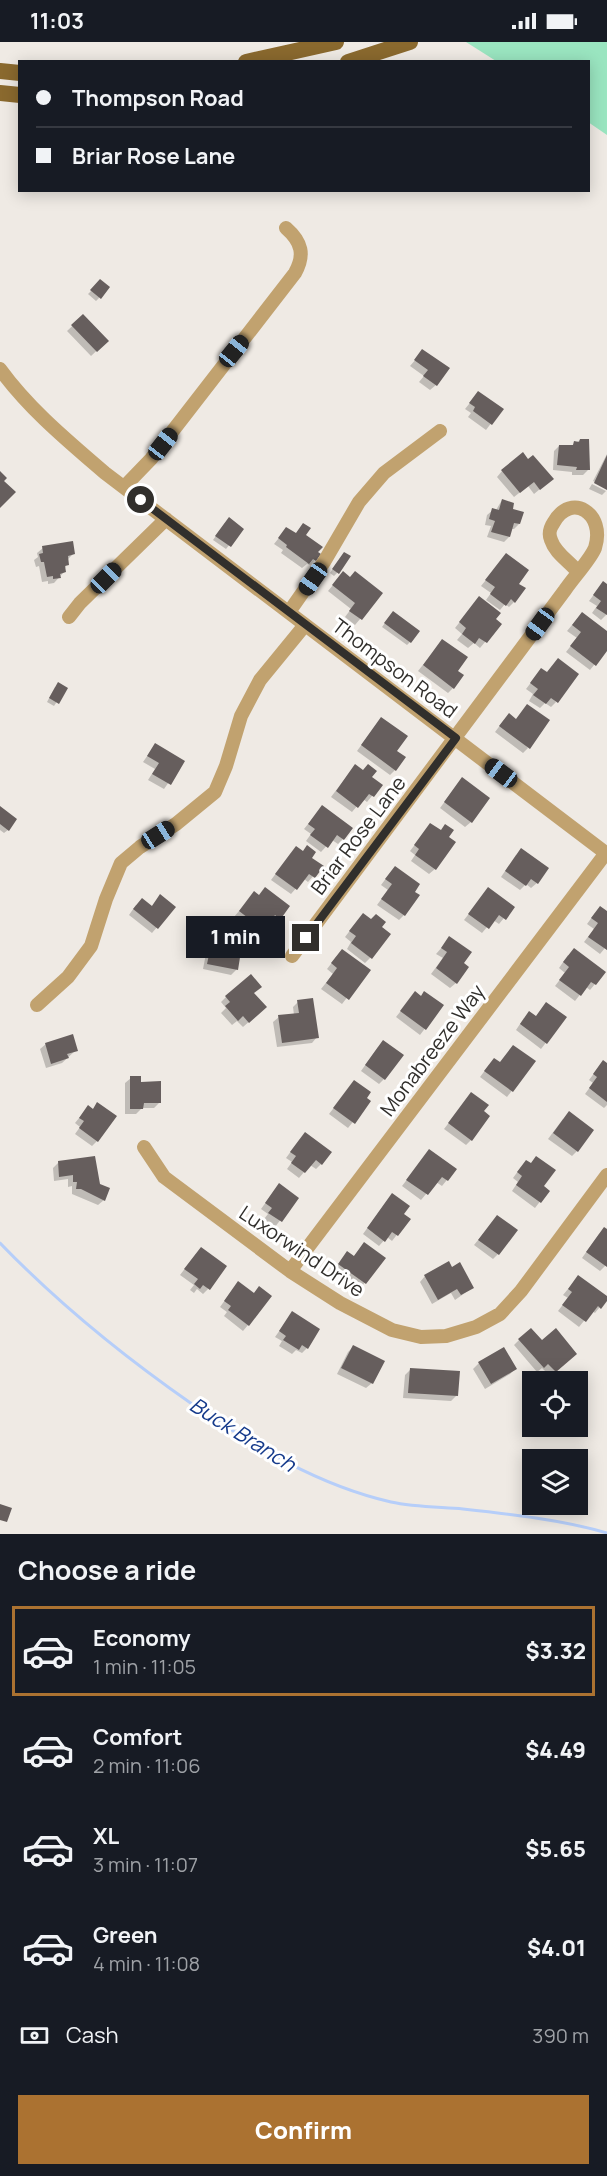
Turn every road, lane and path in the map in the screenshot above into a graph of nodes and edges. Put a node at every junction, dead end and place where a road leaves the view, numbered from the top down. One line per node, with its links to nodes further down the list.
1 (336, 42): 3 (main road)
2 (410, 42): 4 (main road)
3 (255, 60)
4 (354, 60)
5 (0, 70): 6 (main road)
6 (18, 73)
7 (0, 93): 8 (main road)
8 (18, 95)
9 (286, 228): 12 (street)
10 (0, 369): 12 (street, Thompson Road)
11 (440, 431): 15 (street)
12 (124, 487): 13 (street, Thompson Road)
13 (166, 519): 15 (street, Thompson Road); 16 (street)
14 (578, 572): 14 (street); 18 (street, Briar Rose Lane)
15 (289, 612): 17 (street, Thompson Road)
16 (69, 617)
17 (306, 625): 18 (street, Thompson Road); 21 (street)
18 (456, 738): 19 (street, Thompson Road); 20 (street, Briar Rose Lane)
19 (606, 853): 24 (street, Monabreeze Way)
20 (292, 956)
21 (37, 1005)
22 (144, 1147): 24 (street, Luxorwind Drive)
23 (607, 1175): 24 (street, Luxorwind Drive)
24 (290, 1271)

